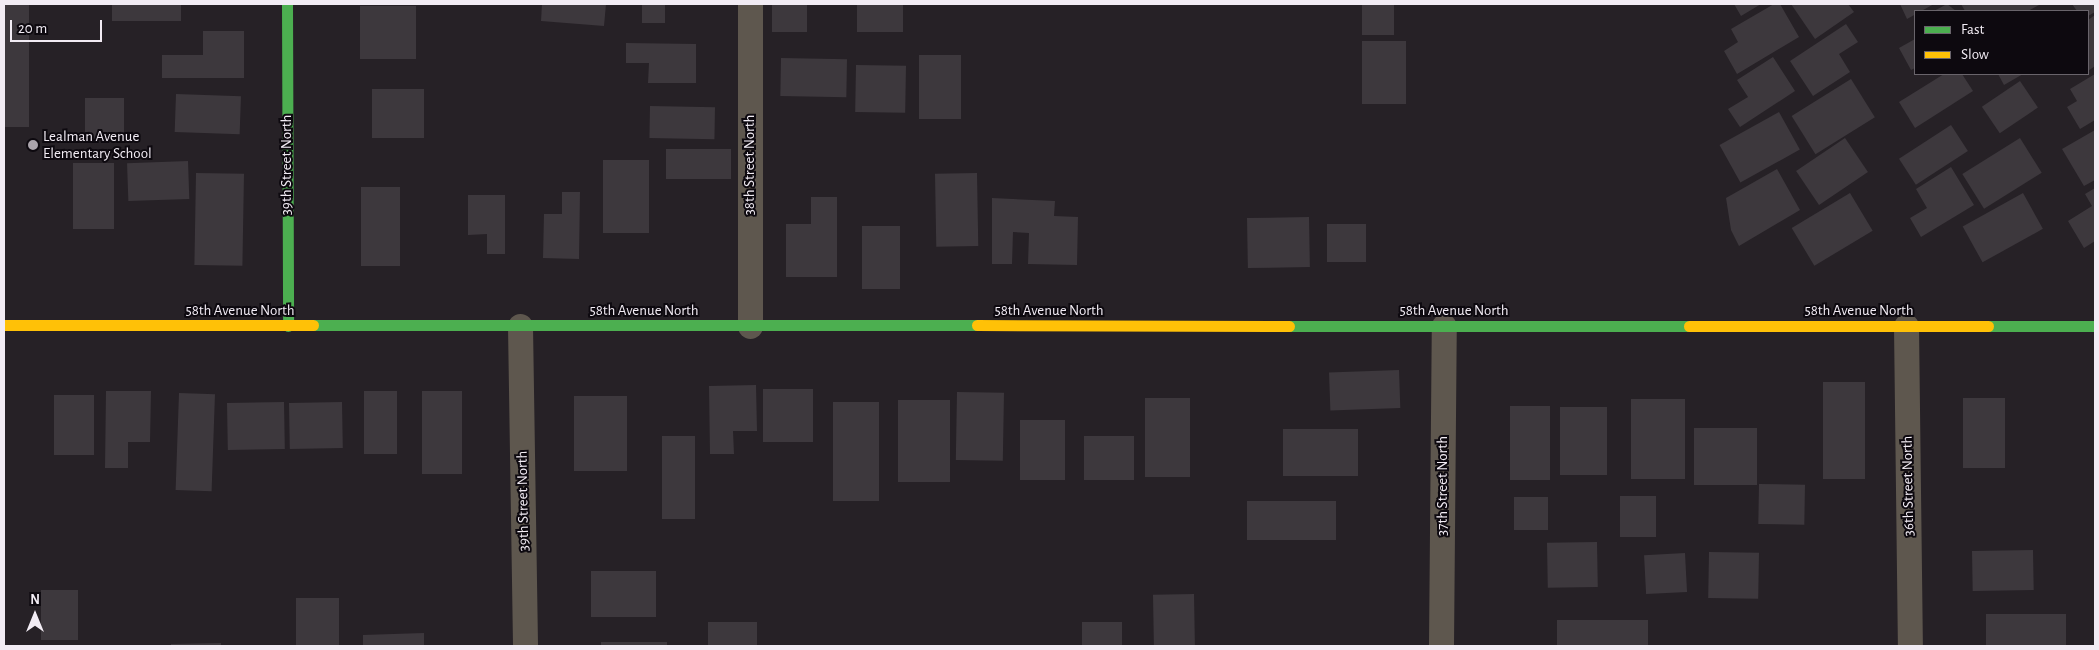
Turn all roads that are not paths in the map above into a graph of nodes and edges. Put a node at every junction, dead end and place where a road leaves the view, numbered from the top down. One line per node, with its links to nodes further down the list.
1 (287, 4): 4 (street, 39th Street North)
2 (750, 4): 6 (street, 38th Street North)
3 (4, 325): 4 (street, 58th Avenue North)
4 (288, 326): 5 (street, 58th Avenue North)
5 (520, 326): 6 (street, 58th Avenue North); 10 (street, 39th Street North)
6 (750, 326): 7 (street, 58th Avenue North)
7 (1444, 326): 8 (street, 58th Avenue North); 11 (street, 37th Street North)
8 (1906, 326): 9 (street, 58th Avenue North); 12 (street, 36th Street North)
9 (2095, 326)
10 (525, 646)
11 (1442, 646)
12 (1910, 646)

